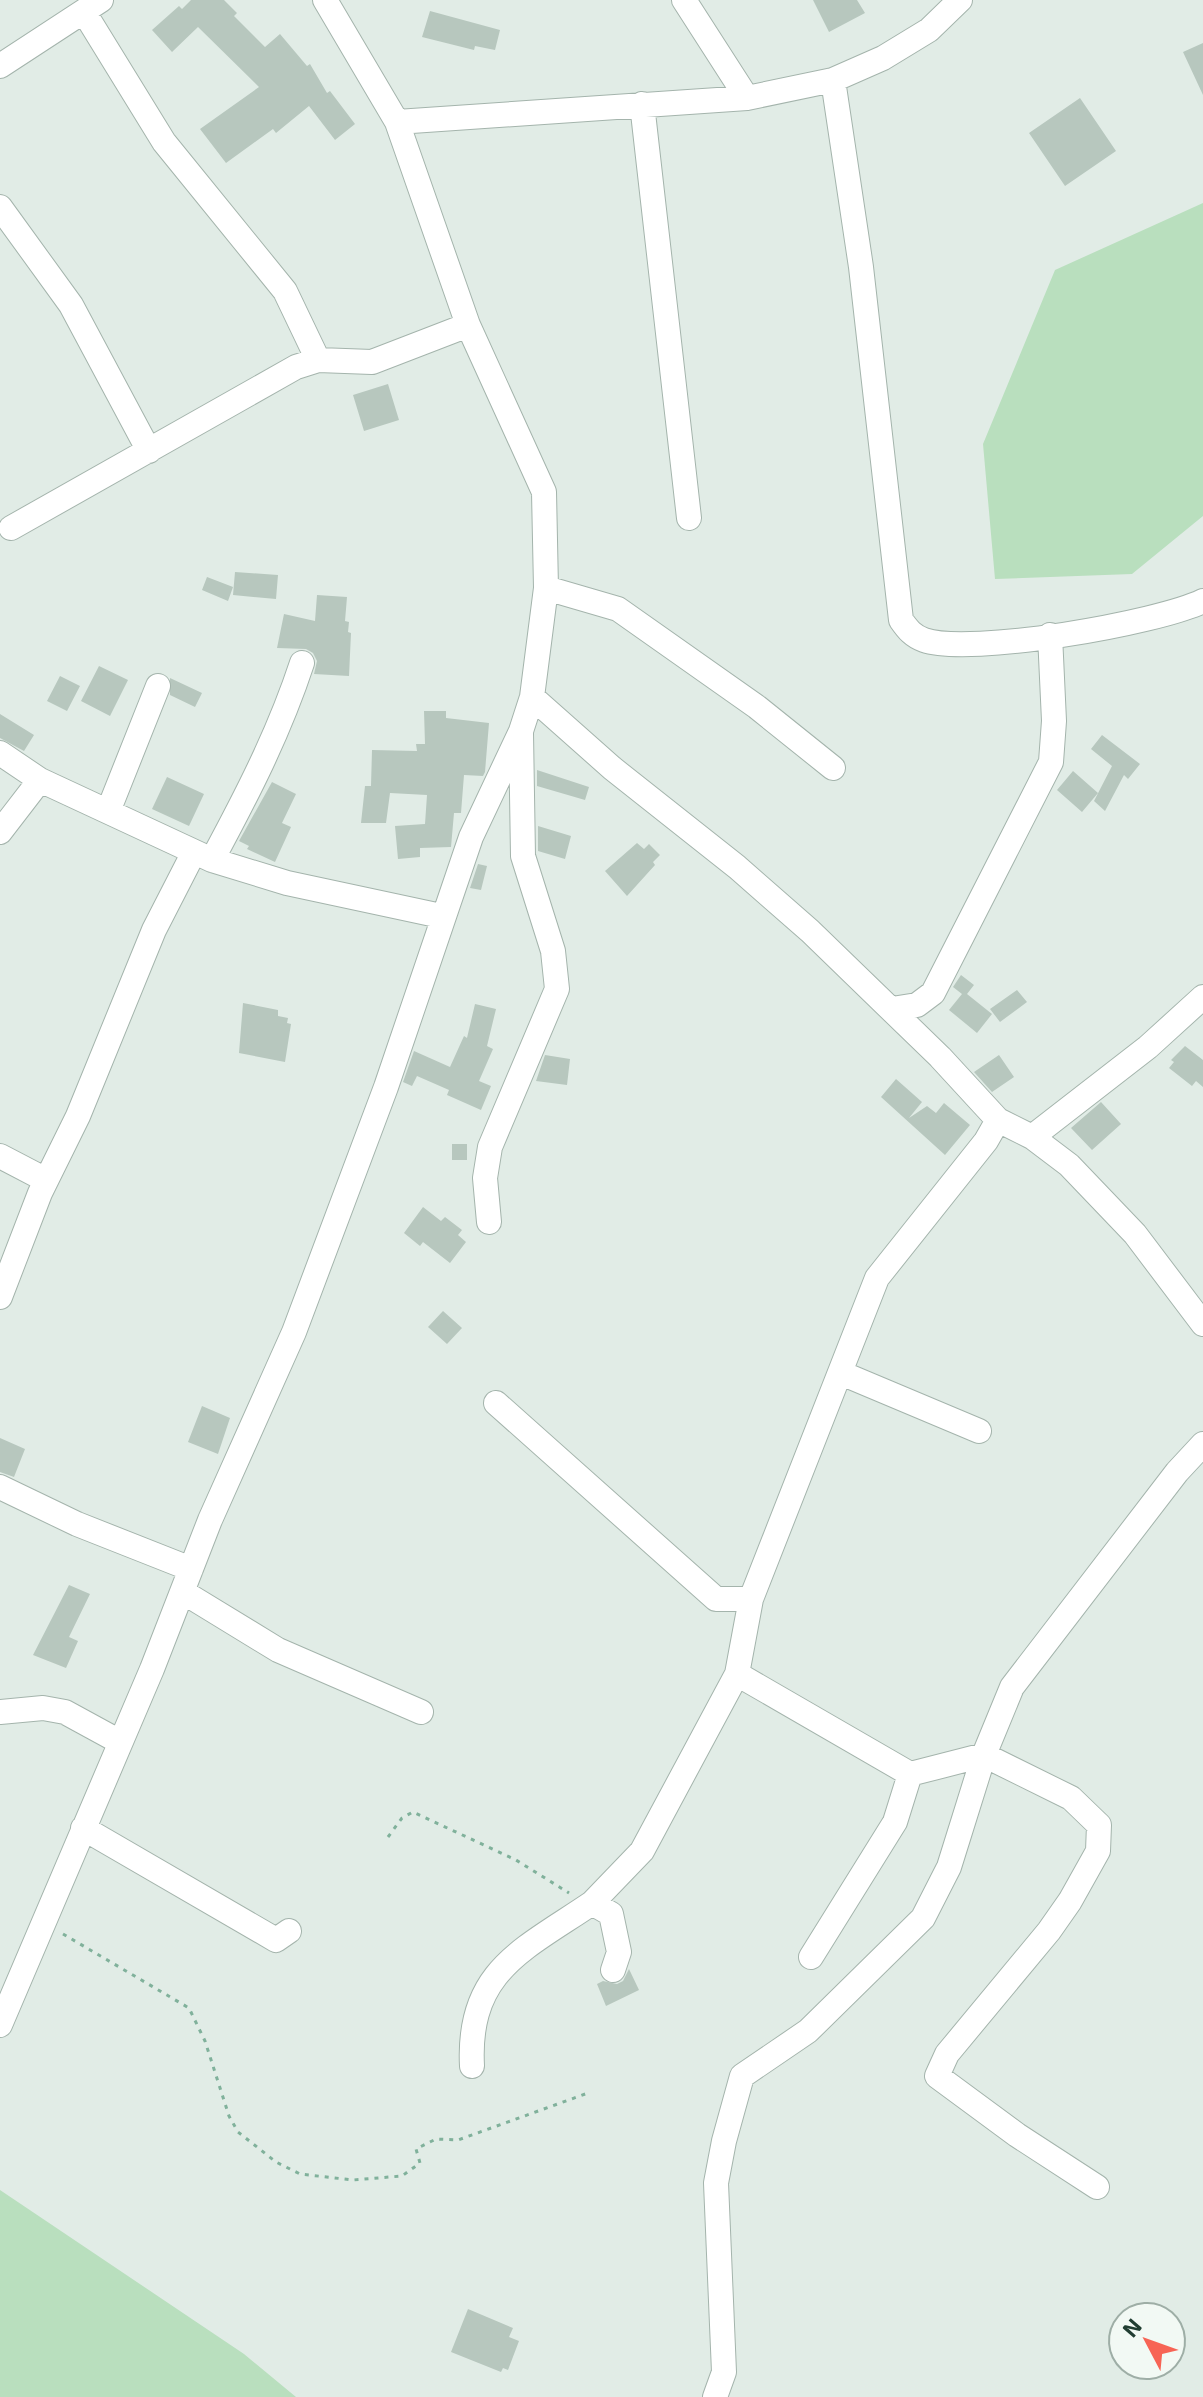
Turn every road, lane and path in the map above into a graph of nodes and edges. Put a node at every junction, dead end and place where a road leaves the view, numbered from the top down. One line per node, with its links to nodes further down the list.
1 (325, 0): 9 (street)
2 (684, 0): 7 (street)
3 (960, 0): 6 (street)
4 (92, 6): 5 (street); 12 (street)
5 (0, 66)
6 (833, 80): 7 (street); 18 (street)
7 (747, 98): 8 (street)
8 (642, 104): 9 (street); 14 (street)
9 (397, 122): 11 (street)
10 (0, 207): 13 (street)
11 (468, 325): 12 (street); 16 (street)
12 (318, 360): 13 (street)
13 (149, 451): 15 (street)
14 (689, 518)
15 (11, 528)
16 (546, 588): 21 (street); 24 (street)
17 (1203, 601): 18 (street)
18 (1050, 635): 31 (street)
19 (302, 663): 28 (street)
20 (158, 686): 26 (street)
21 (532, 697): 22 (street); 31 (street)
22 (521, 731): 29 (street); 36 (street)
23 (0, 753): 25 (street)
24 (833, 768)
25 (40, 780): 26 (street); 27 (street)
26 (109, 809): 28 (street)
27 (0, 832)
28 (203, 856): 29 (street); 35 (street)
29 (441, 916): 44 (street)
30 (1203, 997): 33 (street)
31 (892, 1009): 32 (street)
32 (998, 1120): 33 (street); 39 (street)
33 (1032, 1137): 38 (street)
34 (0, 1156): 35 (street)
35 (46, 1180): 37 (street)
36 (489, 1222)
37 (0, 1297)
38 (1203, 1324)
39 (841, 1373): 41 (street); 45 (street)
40 (496, 1403): 45 (street)
41 (979, 1431)
42 (1203, 1444): 50 (street)
43 (0, 1487): 44 (street)
44 (187, 1581): 48 (street); 49 (street)
45 (751, 1599): 46 (street)
46 (737, 1674): 51 (street); 54 (street)
47 (0, 1712): 49 (street)
48 (421, 1712)
49 (120, 1742): 52 (street)
50 (984, 1755): 51 (street); 62 (street); 63 (street)
51 (910, 1774): 57 (street)
52 (83, 1828): 55 (street); 56 (street)
53 (388, 1837): 54 (path)
54 (592, 1903): 58 (street); 60 (street)
55 (43, 1921): 59 (street); 61 (path)
56 (289, 1931)
57 (811, 1957)
58 (613, 1970)
59 (0, 2025)
60 (472, 2066)
61 (588, 2093)
62 (1097, 2187)
63 (715, 2397)

